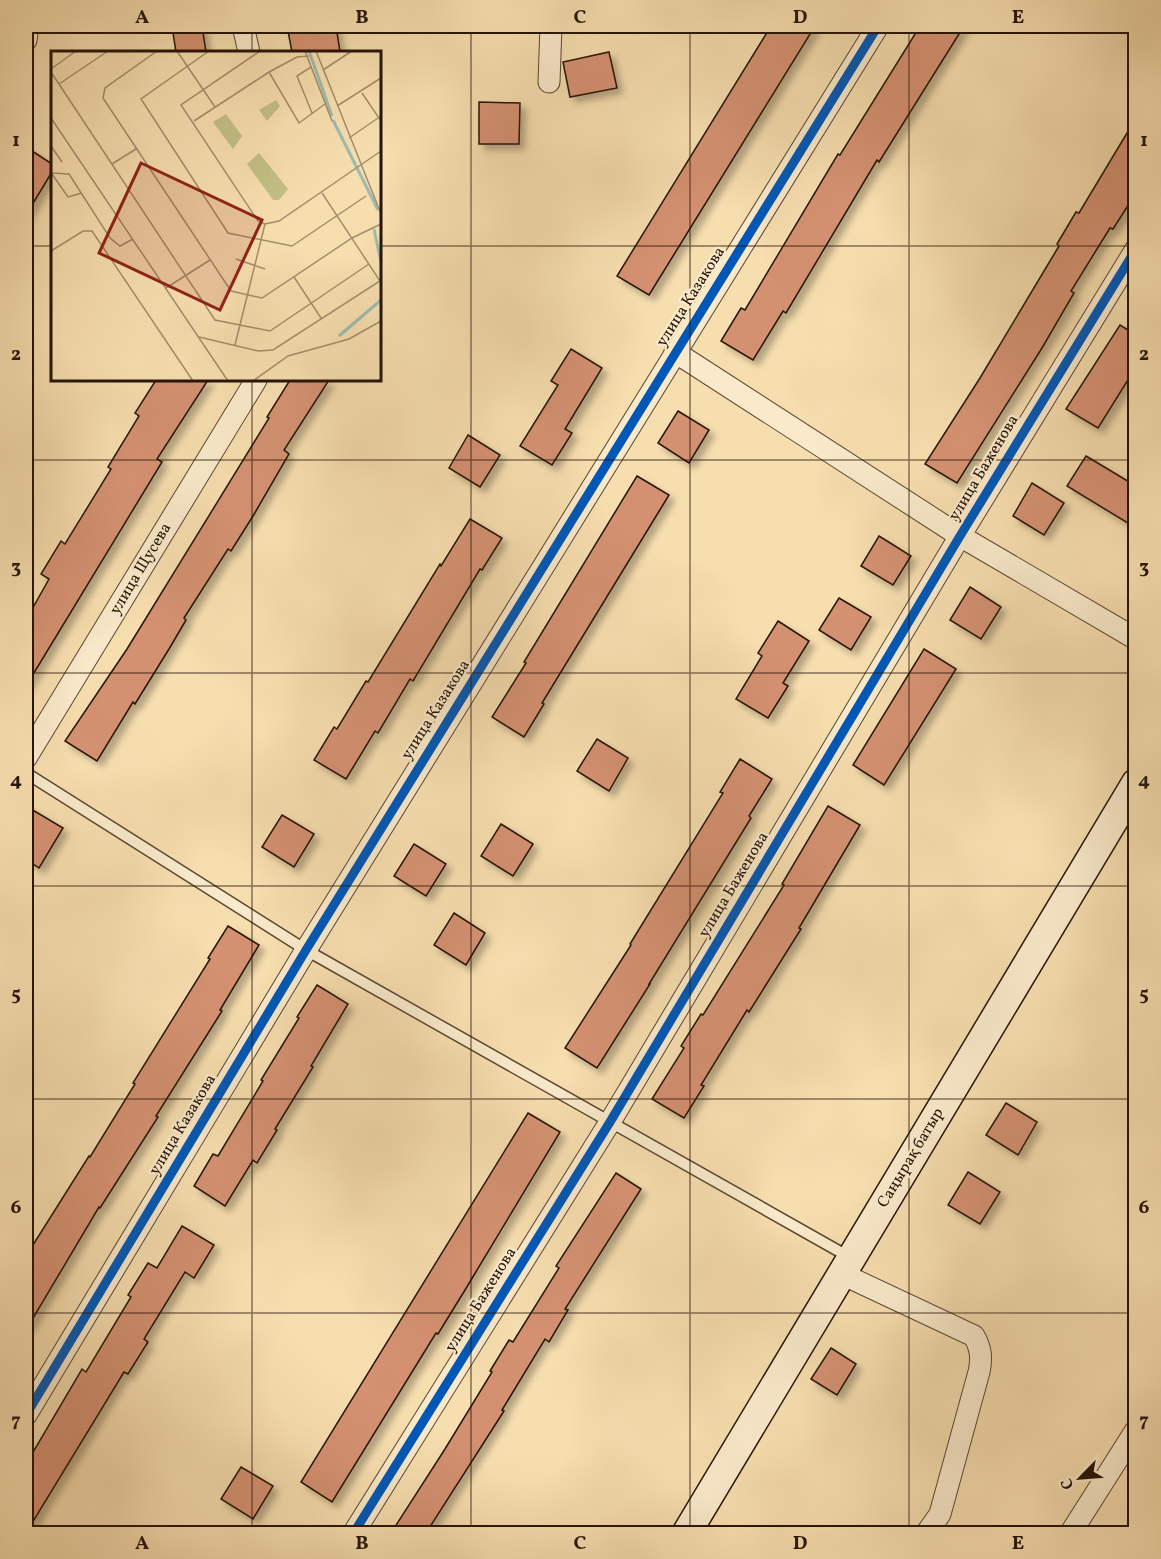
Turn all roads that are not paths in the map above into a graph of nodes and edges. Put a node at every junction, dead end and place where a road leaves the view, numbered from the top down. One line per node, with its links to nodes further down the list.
1 (28, 26): 5 (street)
2 (243, 26): 6 (street)
3 (551, 26): 7 (street)
4 (878, 26): 9 (street, улица Казакова)
5 (26, 40)
6 (249, 51)
7 (549, 82)
8 (1136, 249): 11 (street, улица Баженова)
9 (675, 352): 11 (street); 16 (street, улица Казакова)
10 (255, 381): 13 (street, улица Щусева)
11 (960, 536): 12 (street); 17 (street, улица Баженова)
12 (1136, 639)
13 (26, 758)
14 (26, 773): 16 (lane)
15 (1136, 783): 18 (street, Саңырақ батыр)
16 (306, 950): 17 (lane); 19 (street, улица Казакова)
17 (610, 1122): 18 (lane); 21 (street, улица Баженова)
18 (847, 1266): 22 (street, Саңырақ батыр); 23 (street)
19 (26, 1415)
20 (1136, 1430): 24 (street)
21 (353, 1533)
22 (686, 1533)
23 (926, 1533)
24 (1070, 1533)

